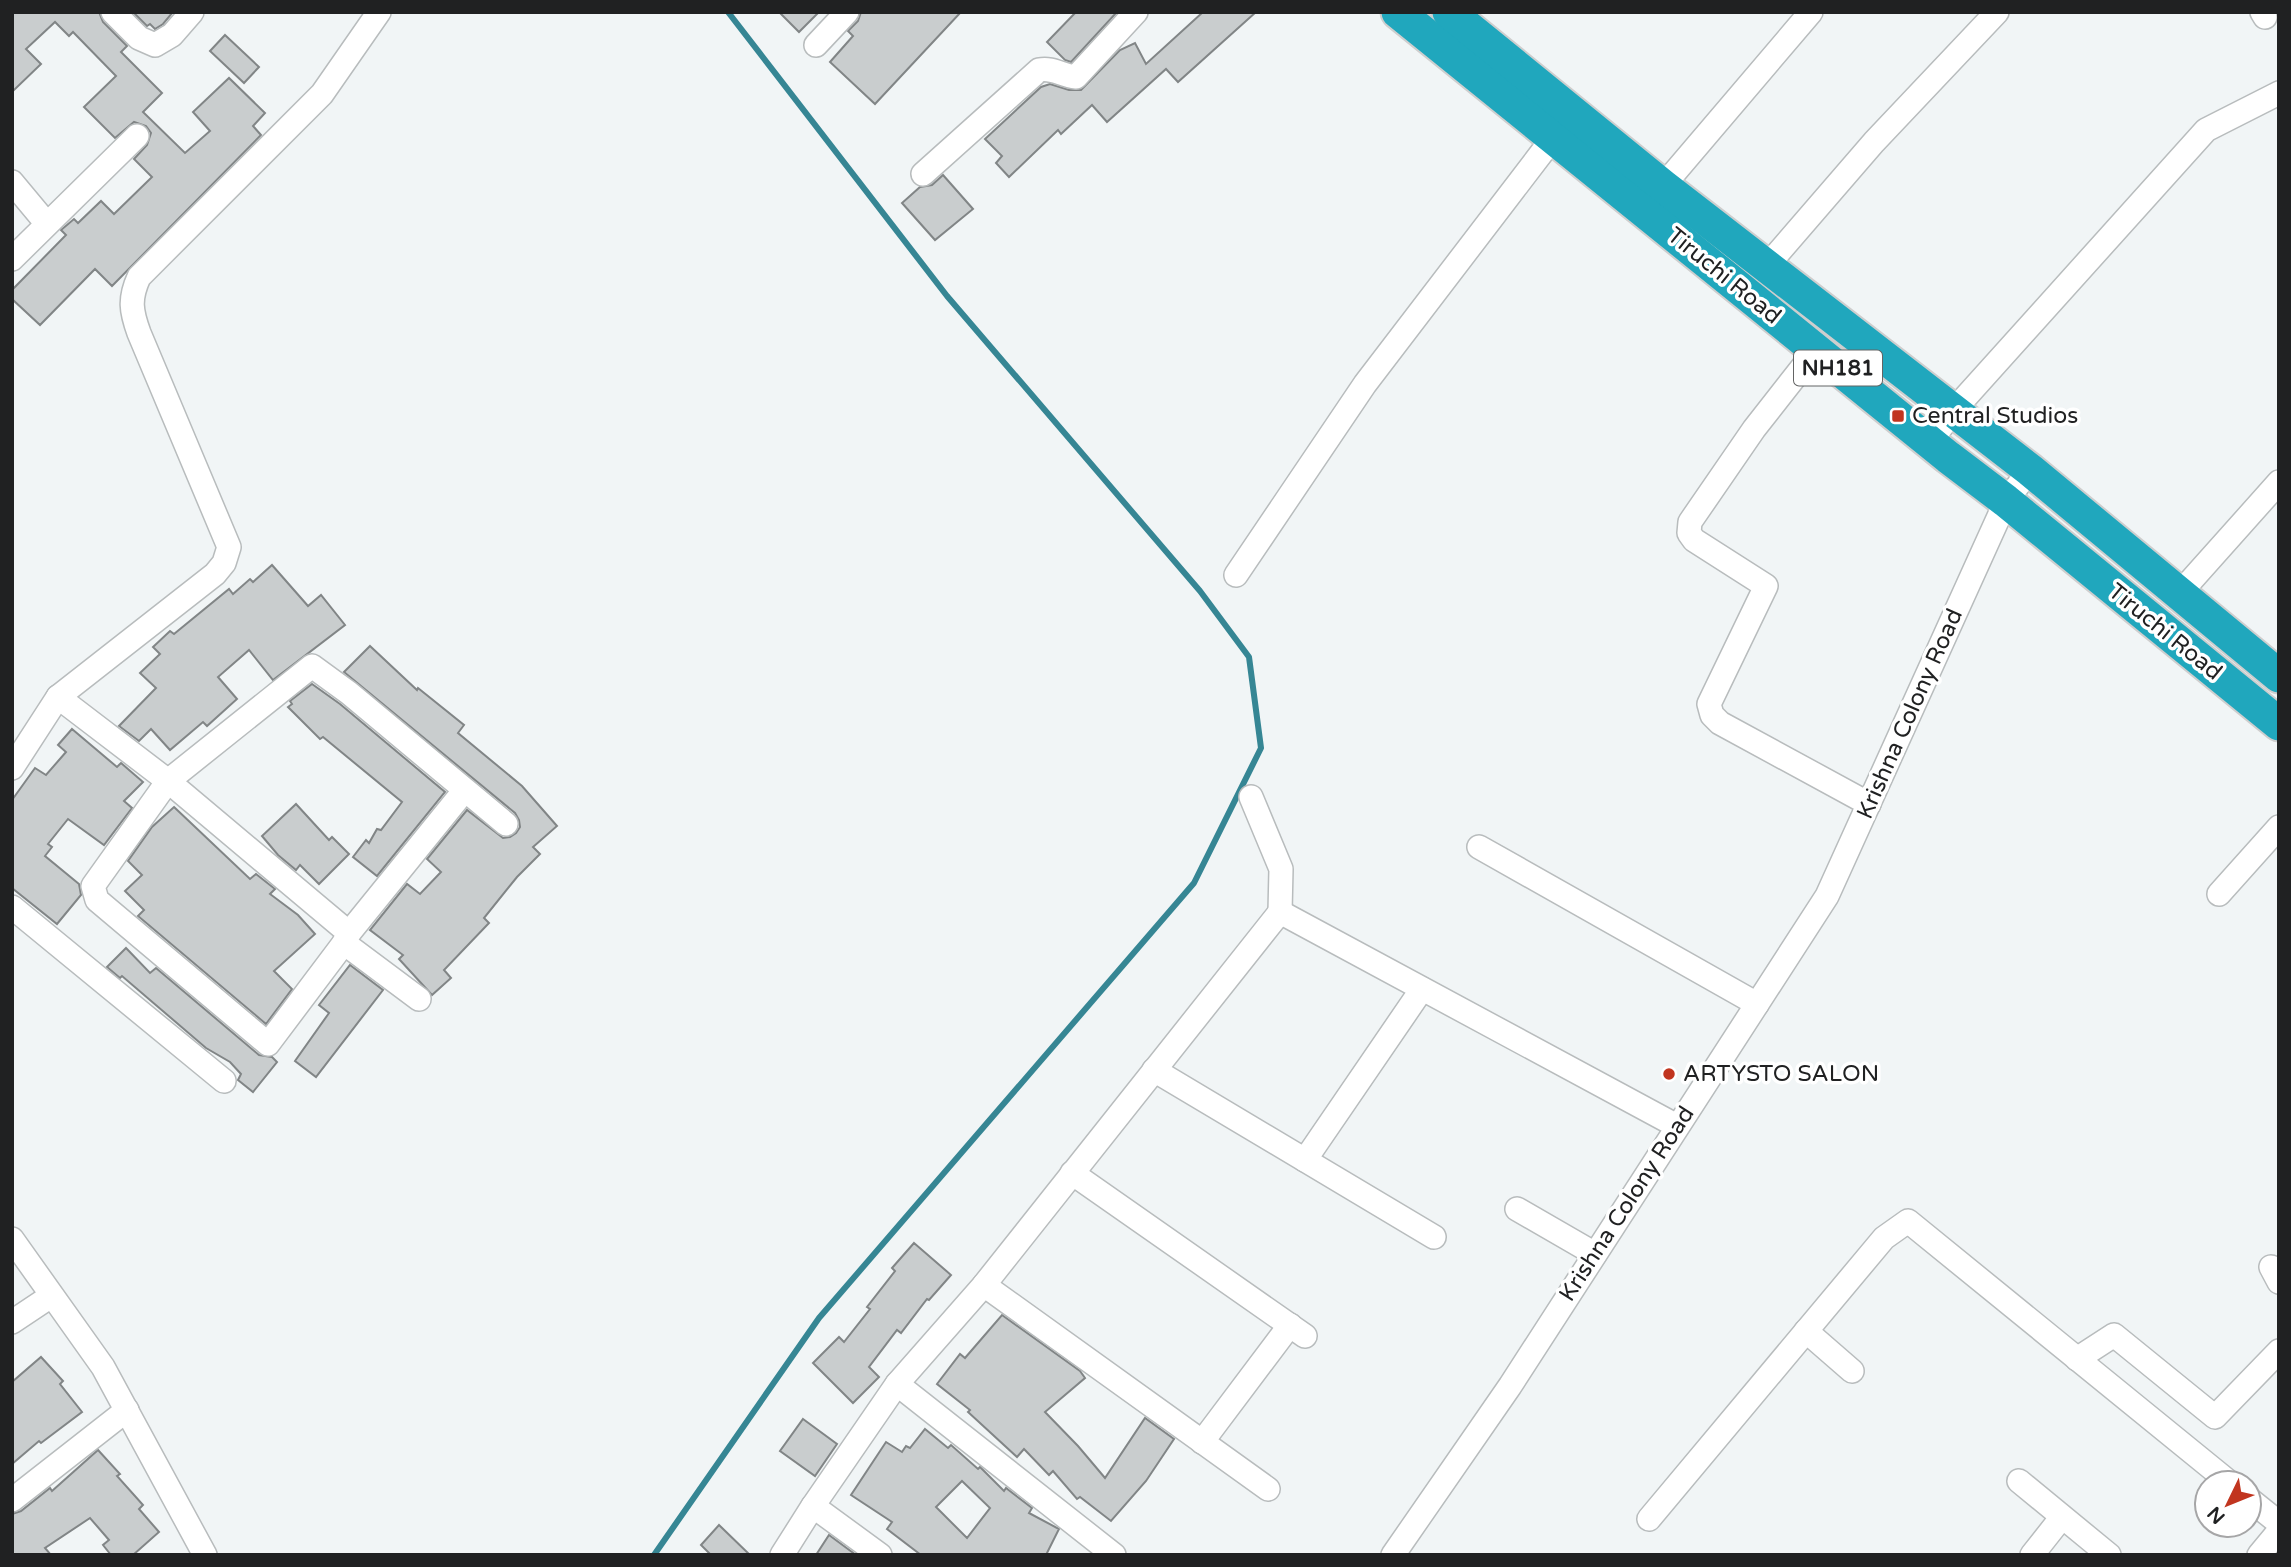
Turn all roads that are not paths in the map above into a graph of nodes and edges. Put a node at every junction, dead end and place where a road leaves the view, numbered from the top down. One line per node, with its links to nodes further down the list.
1 (113, 12): 2 (street)
2 (192, 12)
3 (379, 12): 29 (street)
4 (847, 12): 10 (street)
5 (1136, 12): 14 (street)
6 (1398, 12): 13 (highway, Tiruchi Road / NH181)
7 (1450, 12): 16 (highway, NH181)
8 (1811, 12): 16 (street)
9 (1997, 12): 19 (street)
10 (816, 45)
11 (2279, 93): 21 (street)
12 (137, 136): 17 (street)
13 (1553, 138): 20 (highway, Tiruchi Road / NH181); 26 (street)
14 (923, 174)
15 (12, 182): 17 (street)
16 (1663, 186): 19 (highway, NH181)
17 (47, 224): 18 (street)
18 (12, 259)
19 (1766, 267): 21 (highway, NH181)
20 (1816, 350): 22 (highway, Tiruchi Road / NH181); 35 (street)
21 (1954, 410): 22 (street); 23 (highway, NH181)
22 (1930, 442): 25 (highway, Tiruchi Road / NH181)
23 (2030, 470): 25 (street, Krishna Colony Road); 27 (highway, NH181)
24 (2279, 482): 27 (street)
25 (2006, 501): 30 (highway, Tiruchi Road / NH181); 35 (street, Krishna Colony Road)
26 (1236, 575)
27 (2179, 594): 28 (highway, NH181)
28 (2279, 676)
29 (58, 696): 31 (street); 32 (street)
30 (2279, 724)
31 (12, 768)
32 (168, 781): 33 (street); 42 (street); 42 (street)
33 (464, 791): 36 (street); 42 (street)
34 (1251, 797): 41 (street)
35 (1869, 804): 45 (street, Krishna Colony Road)
36 (506, 824)
37 (2279, 827): 39 (street)
38 (1479, 847): 45 (street)
39 (2220, 894)
40 (12, 907): 47 (street)
41 (1280, 912): 43 (street); 46 (street)
42 (347, 938): 44 (street)
43 (1422, 989): 48 (street); 49 (street)
44 (419, 999)
45 (1756, 1004): 48 (street, Krishna Colony Road)
46 (1154, 1070): 49 (street); 50 (street)
47 (224, 1081)
48 (1677, 1126): 54 (street, Krishna Colony Road)
49 (1305, 1160): 52 (street)
50 (1072, 1172): 55 (street); 64 (street)
51 (1517, 1209): 54 (street)
52 (1434, 1237)
53 (12, 1239): 56 (street)
54 (1595, 1254): 76 (street, Krishna Colony Road)
55 (984, 1285): 62 (street); 64 (street)
56 (51, 1296): 57 (street); 63 (street)
57 (12, 1322)
58 (1806, 1331): 60 (street); 61 (street); 72 (street)
59 (2279, 1351): 60 (street)
60 (2077, 1359): 65 (street)
61 (1852, 1371)
62 (897, 1384): 69 (street); 79 (street)
63 (127, 1410): 68 (street); 75 (street)
64 (1202, 1441): 67 (street)
65 (2213, 1469)
66 (2019, 1481): 71 (street)
67 (1268, 1489)
68 (12, 1500)
69 (813, 1506): 77 (street); 78 (street)
70 (2263, 1510): 73 (street)
71 (2062, 1517): 80 (street); 81 (street)
72 (1649, 1519)
73 (2279, 1523)
74 (2279, 1531): 82 (street)
75 (194, 1550)
76 (1397, 1553)
77 (782, 1555)
78 (880, 1555)
79 (1114, 1555)
80 (2032, 1555)
81 (2109, 1555)
82 (2259, 1555)

